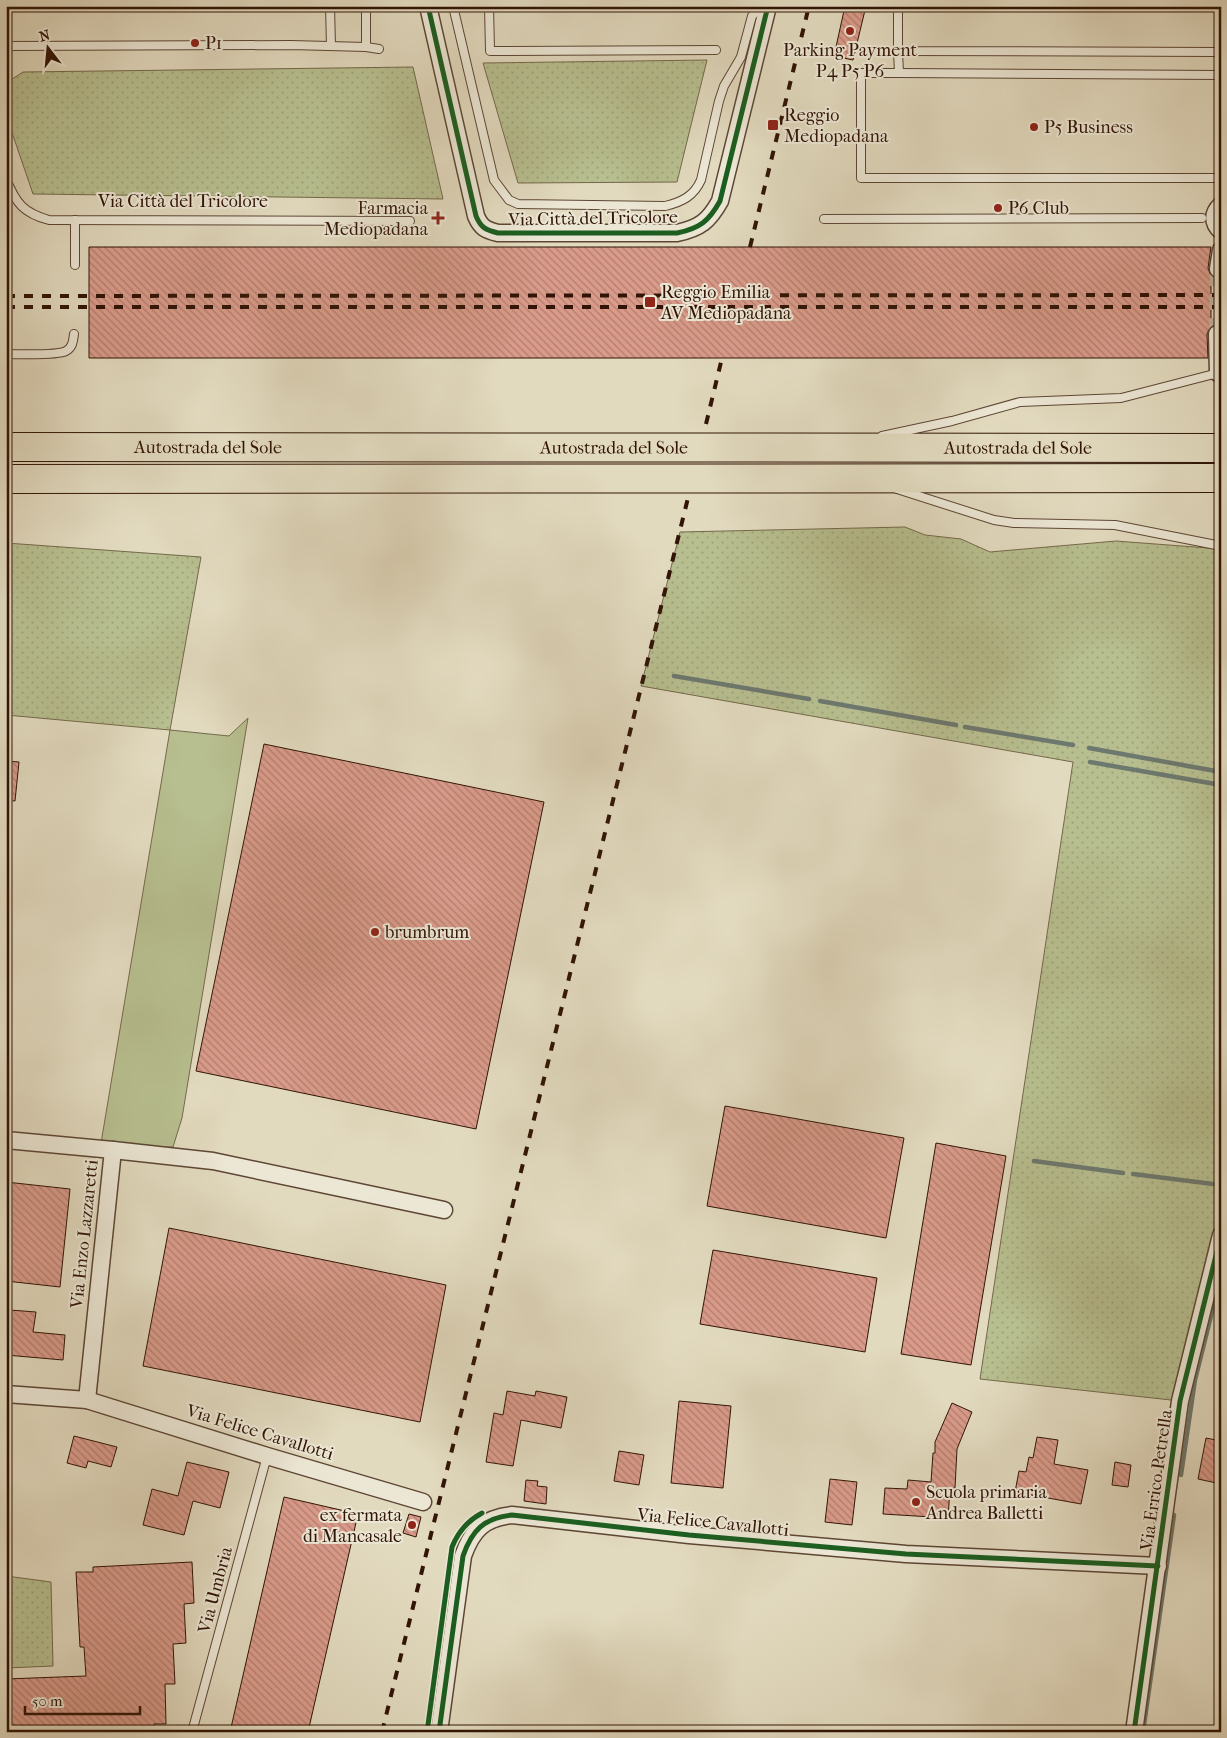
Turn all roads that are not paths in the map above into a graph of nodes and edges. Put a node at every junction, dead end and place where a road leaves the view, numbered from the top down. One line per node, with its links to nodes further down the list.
1 (330, 6): 10 (lane)
2 (366, 6): 11 (lane)
3 (428, 6): 7 (street, Via Città del Tricolore)
4 (453, 6): 6 (lane)
5 (489, 6): 13 (lane)
6 (762, 6)
7 (768, 6)
8 (898, 6): 14 (lane)
9 (6, 46): 10 (lane)
10 (331, 46): 11 (lane)
11 (366, 47): 12 (lane)
12 (379, 49)
13 (716, 50)
14 (898, 51): 15 (lane); 16 (lane)
15 (1221, 52)
16 (899, 73): 17 (lane); 18 (lane)
17 (1221, 75)
18 (1221, 178)
19 (6, 179): 20 (lane, Via Città del Tricolore)
20 (75, 220): 22 (lane, Via Città del Tricolore); 25 (lane)
21 (824, 220): 23 (lane)
22 (410, 221)
23 (1216, 223)
24 (1221, 250): 26 (street)
25 (75, 265)
26 (1218, 268)
27 (74, 334): 29 (lane)
28 (1216, 334): 30 (street)
29 (6, 354)
30 (1219, 372): 31 (lane)
31 (874, 437)
32 (865, 440): 34 (lane)
33 (6, 447): 34 (highway, Autostrada del Sole)
34 (826, 448): 35 (highway, Autostrada del Sole)
35 (1221, 448)
36 (1221, 478): 38 (highway, Autostrada del Sole)
37 (6, 479): 38 (highway, Autostrada del Sole)
38 (863, 479): 39 (lane)
39 (1221, 546)
40 (6, 1140): 41 (street, Via Enzo Lazzaretti)
41 (113, 1150): 42 (street); 45 (street, Via Enzo Lazzaretti)
42 (444, 1210)
43 (1221, 1236): 48 (street, Via Errico Petrella)
44 (6, 1394): 45 (street, Via Felice Cavallotti)
45 (87, 1400): 46 (street, Via Felice Cavallotti)
46 (267, 1456): 47 (street, Via Felice Cavallotti); 49 (lane, Via Umbria)
47 (423, 1502)
48 (1158, 1566): 50 (street, Via Felice Cavallotti); 51 (street, Via Errico Petrella)
49 (192, 1732)
50 (439, 1732)
51 (1134, 1732)

